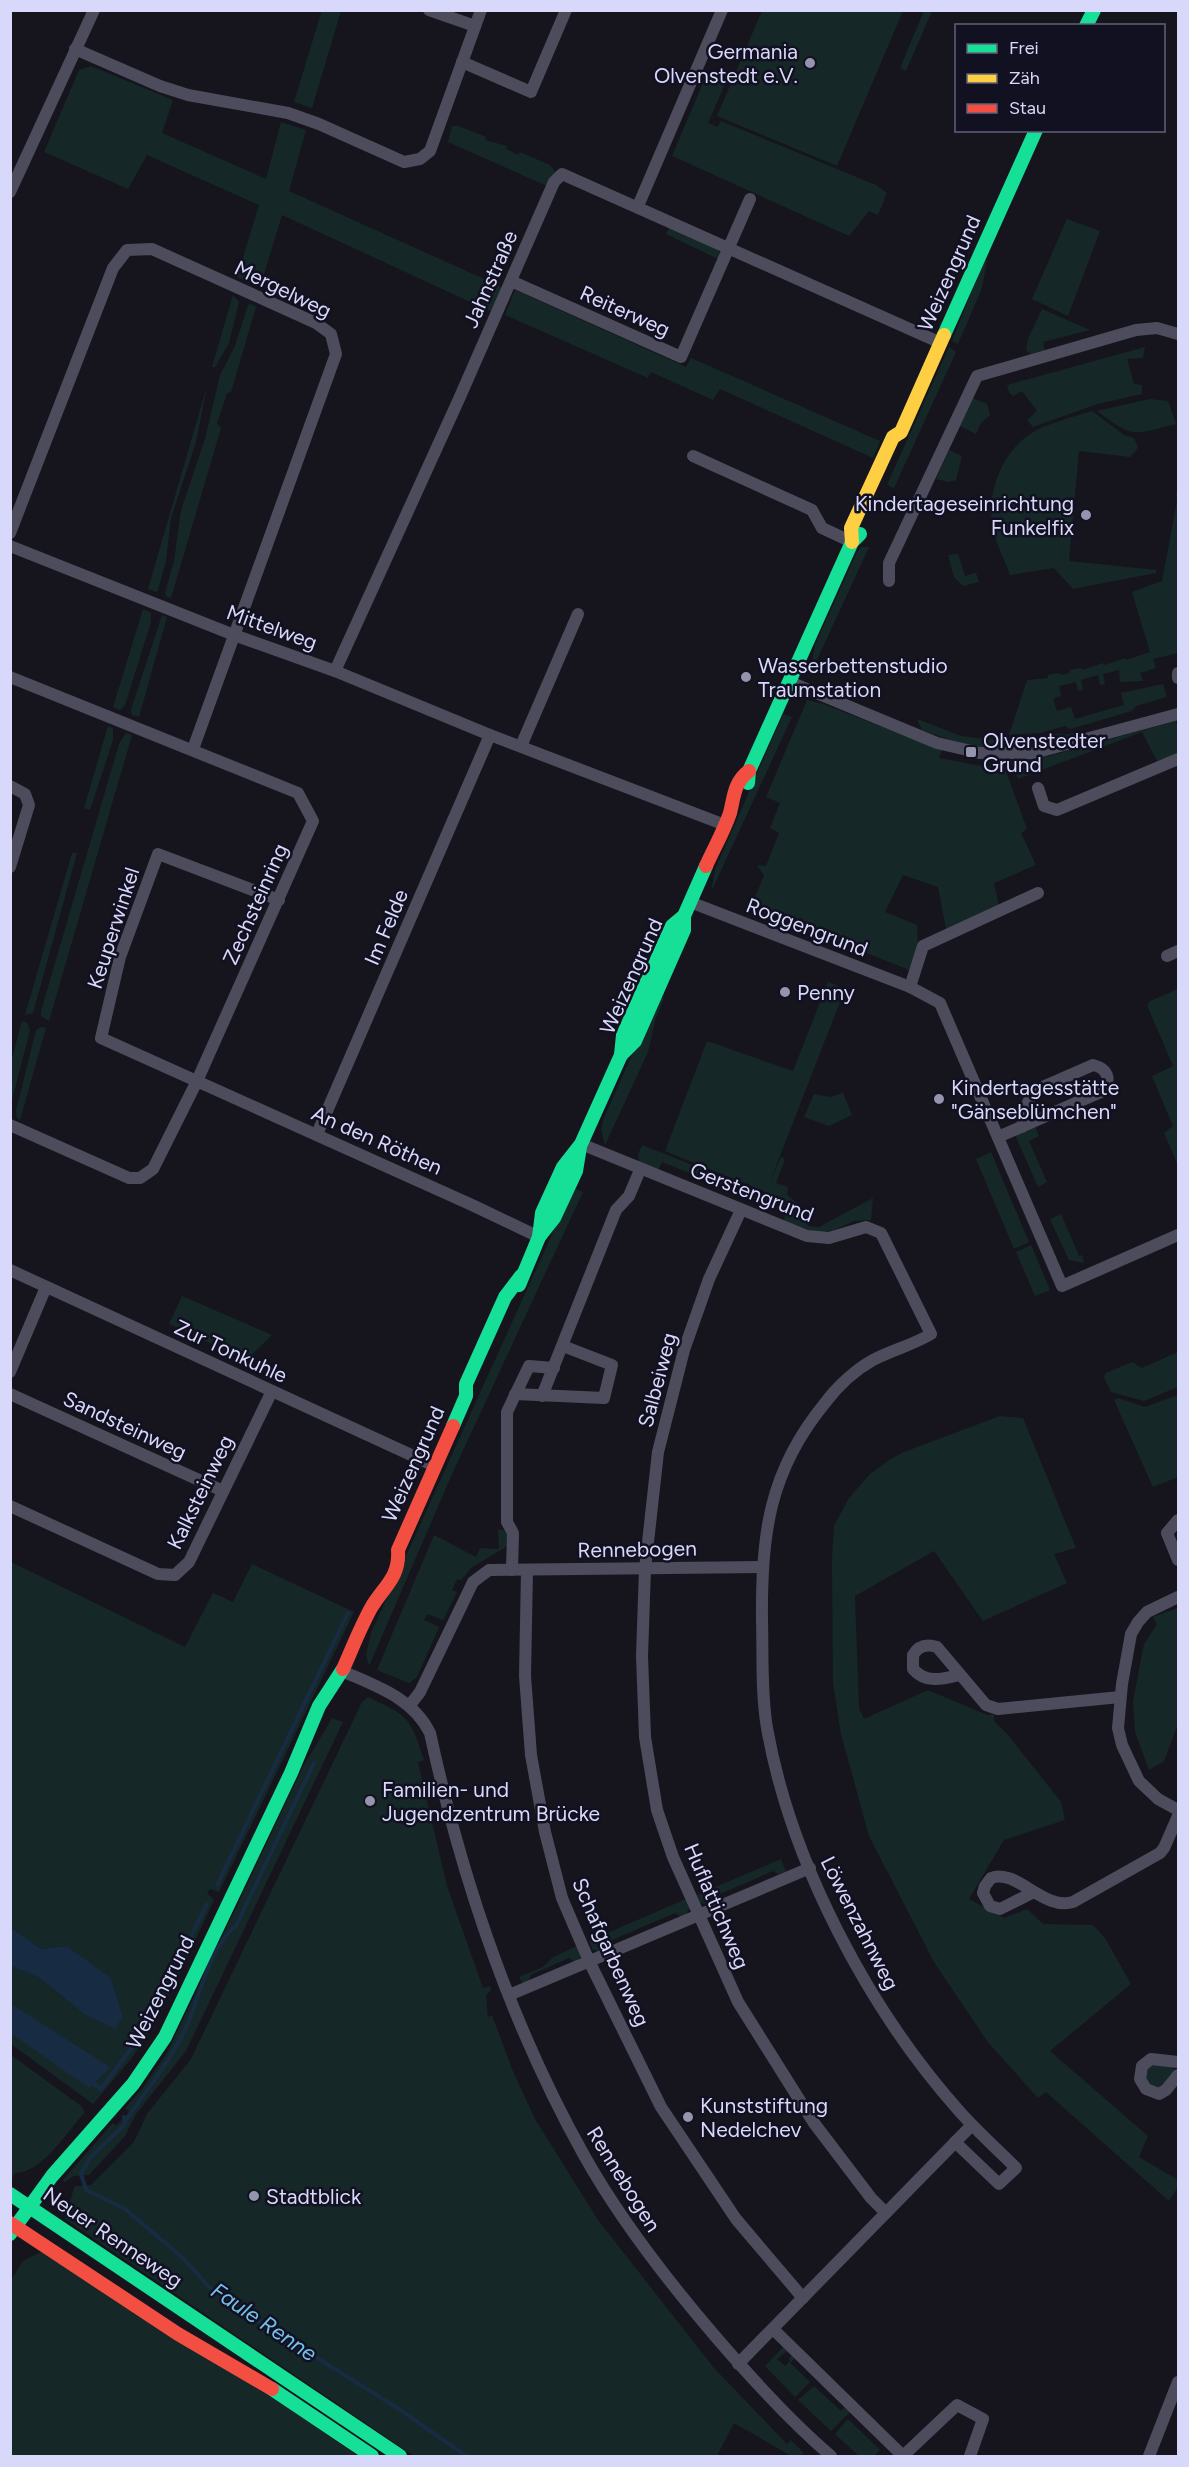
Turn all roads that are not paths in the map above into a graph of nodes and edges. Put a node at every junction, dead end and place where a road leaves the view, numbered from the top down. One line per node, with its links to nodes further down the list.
1 (94, 10): 9 (street)
2 (429, 10): 8 (street)
3 (480, 10): 8 (street)
4 (566, 10): 10 (street)
5 (722, 10): 14 (street)
6 (1094, 10): 7 (main road)
7 (1087, 24)
8 (475, 26): 10 (street)
9 (75, 49): 10 (street); 12 (street)
10 (462, 62)
11 (1035, 132): 18 (main road, Weizengrund)
12 (10, 192)
13 (750, 199): 15 (street, Reiterweg)
14 (638, 206): 15 (street); 16 (street, Jahnstraße)
15 (728, 247): 16 (street, Reiterweg); 18 (street)
16 (511, 281): 26 (street, Jahnstraße)
17 (1179, 334): 23 (street)
18 (941, 343): 21 (main road, Weizengrund)
19 (693, 456): 21 (street)
20 (10, 533): 25 (street, Mergelweg)
21 (852, 542): 28 (main road, Weizengrund)
22 (10, 546): 25 (street, Mittelweg)
23 (889, 581)
24 (578, 614): 31 (street)
25 (234, 635): 26 (street, Mittelweg); 32 (street, Mergelweg)
26 (335, 671): 30 (street, Mittelweg)
27 (10, 677): 32 (street, Zechsteinring)
28 (790, 682): 29 (street); 36 (main road, Weizengrund)
29 (1179, 714)
30 (490, 735): 31 (street, Mittelweg); 45 (street, Im Felde)
31 (520, 746): 36 (street, Mittelweg)
32 (193, 749): 39 (street, Zechsteinring)
33 (1179, 759): 35 (street)
34 (10, 786): 37 (street)
35 (1038, 788)
36 (728, 819): 40 (main road, Weizengrund)
37 (10, 867)
38 (1038, 893): 41 (street)
39 (279, 900): 42 (street, Zechsteinring); 42 (street, Keuperwinkel)
40 (690, 902): 41 (street, Roggengrund); 47 (main road, Weizengrund)
41 (910, 987): 46 (street, Roggengrund)
42 (197, 1081): 43 (street, Zechsteinring); 45 (street, An den Röthen)
43 (10, 1125)
44 (1022, 1127): 44 (street); 46 (street)
45 (317, 1134): 51 (street, An den Röthen)
46 (998, 1137): 50 (street, Roggengrund)
47 (581, 1144): 48 (street, Gerstengrund); 51 (main road, Weizengrund)
48 (640, 1170): 49 (street, Gerstengrund); 55 (street)
49 (741, 1210): 54 (street, Gerstengrund); 69 (street, Salbeiweg)
50 (1179, 1235)
51 (539, 1237): 62 (main road, Weizengrund)
52 (10, 1270): 53 (street, Zur Tonkuhle)
53 (46, 1287): 57 (street); 58 (street, Zur Tonkuhle)
54 (931, 1334): 67 (street, Löwenzahnweg)
55 (563, 1346): 56 (street); 61 (street)
56 (554, 1368): 60 (street); 61 (street)
57 (10, 1372)
58 (272, 1391): 62 (street, Zur Tonkuhle); 63 (street, Kalksteinweg)
59 (10, 1394): 63 (street, Sandsteinweg)
60 (515, 1394): 61 (street); 68 (street)
61 (542, 1396)
62 (435, 1466): 72 (main road, Weizengrund)
63 (223, 1491): 64 (street, Kalksteinweg)
64 (10, 1506)
65 (1179, 1520): 66 (street)
66 (1179, 1560)
67 (762, 1567): 69 (street, Rennebogen); 78 (street, Löwenzahnweg)
68 (512, 1569): 70 (street, Rennebogen); 75 (street, Rennebogen)
69 (645, 1569): 70 (street, Rennebogen); 80 (street, Huflattichweg)
70 (527, 1570): 81 (street, Schafgarbenweg)
71 (1179, 1597): 74 (street)
72 (342, 1671): 75 (street, Rennebogen); 88 (main road, Weizengrund)
73 (960, 1675): 74 (street)
74 (1120, 1697): 76 (street)
75 (410, 1705): 82 (street, Rennebogen)
76 (1179, 1810)
77 (1179, 1816): 79 (street)
78 (810, 1868): 80 (street); 85 (street, Löwenzahnweg)
79 (1034, 1892)
80 (698, 1916): 81 (street); 89 (street, Huflattichweg)
81 (589, 1961): 82 (street); 91 (street, Schafgarbenweg)
82 (508, 1995): 93 (street, Rennebogen)
83 (1179, 2062): 84 (street)
84 (1179, 2075)
85 (972, 2125): 86 (street); 86 (street, Löwenzahnweg)
86 (956, 2142): 89 (street)
87 (10, 2194): 88 (main road, Neuer Renneweg)
88 (29, 2206): 90 (main road, Weizengrund); 96 (main road, Neuer Renneweg)
89 (886, 2213): 91 (street)
90 (12, 2228): 95 (main road, Neuer Renneweg)
91 (803, 2298): 92 (street)
92 (773, 2329): 93 (street); 98 (street)
93 (738, 2364): 97 (street, Rennebogen)
94 (1179, 2382): 100 (street)
95 (372, 2457)
96 (400, 2457)
97 (831, 2457)
98 (903, 2457): 99 (street)
99 (970, 2457)
100 (1149, 2457)

